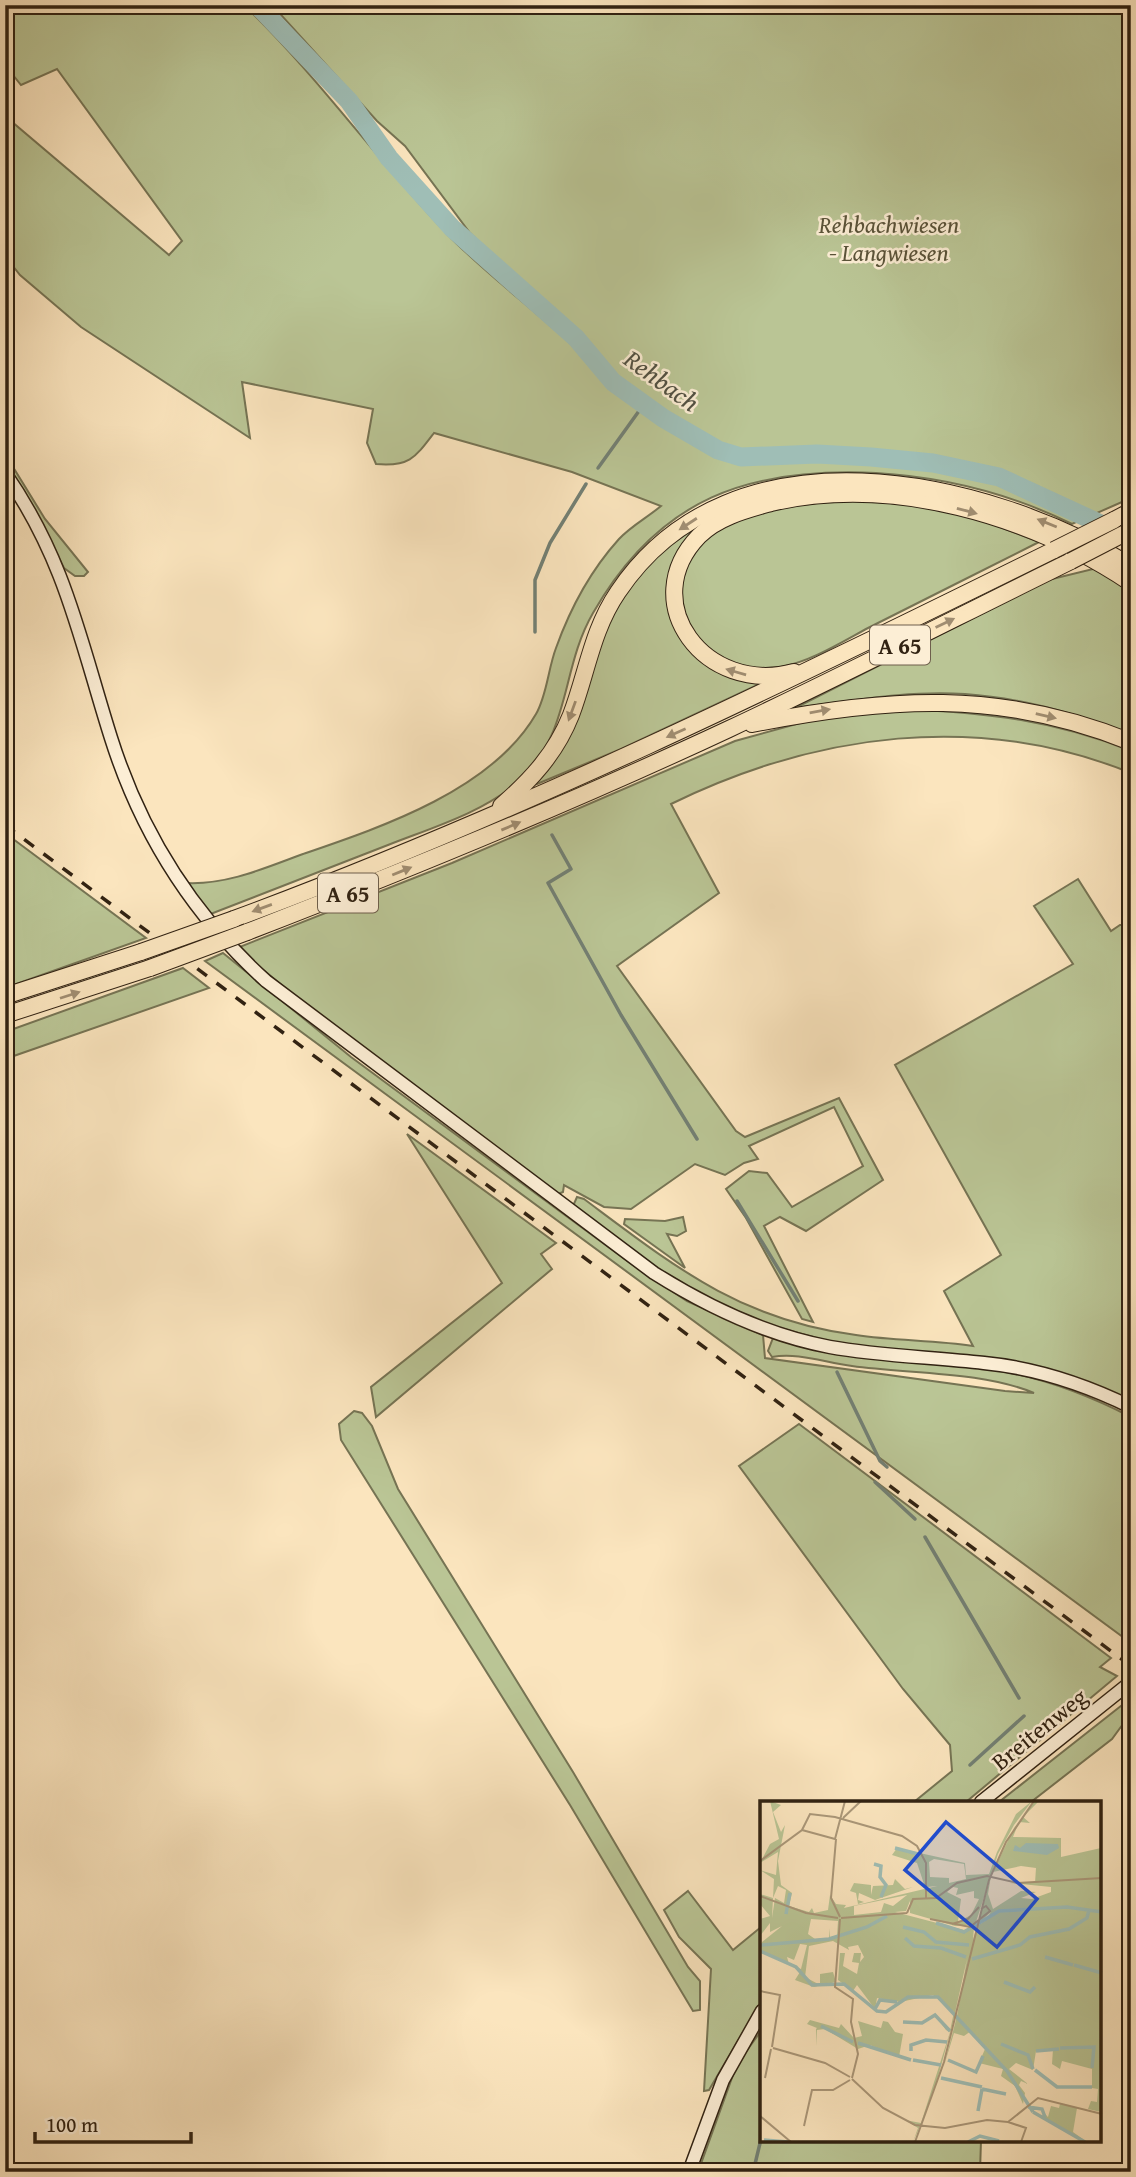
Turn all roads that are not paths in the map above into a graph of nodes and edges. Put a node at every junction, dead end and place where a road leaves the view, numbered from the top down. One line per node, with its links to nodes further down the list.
1 (5, 474): 12 (main road)
2 (1131, 511): 6 (highway, A 65, bridge)
3 (1131, 530): 7 (highway, A 65, one-way to 3, bridge)
4 (1131, 566): 9 (highway, one-way to 9)
5 (1131, 583): 6 (highway, one-way to 5)
6 (826, 663): 9 (highway, A 65, one-way to 9)
7 (729, 728): 8 (highway, one-way to 8); 11 (highway, A 65, one-way to 7, bridge)
8 (1131, 742)
9 (485, 818): 10 (highway, A 65, one-way to 10, bridge)
10 (5, 996)
11 (5, 1015)
12 (1131, 1407)
13 (1127, 1685): 14 (main road, Breitenweg)
14 (982, 1801)
15 (760, 2013): 16 (main road)
16 (689, 2172)

